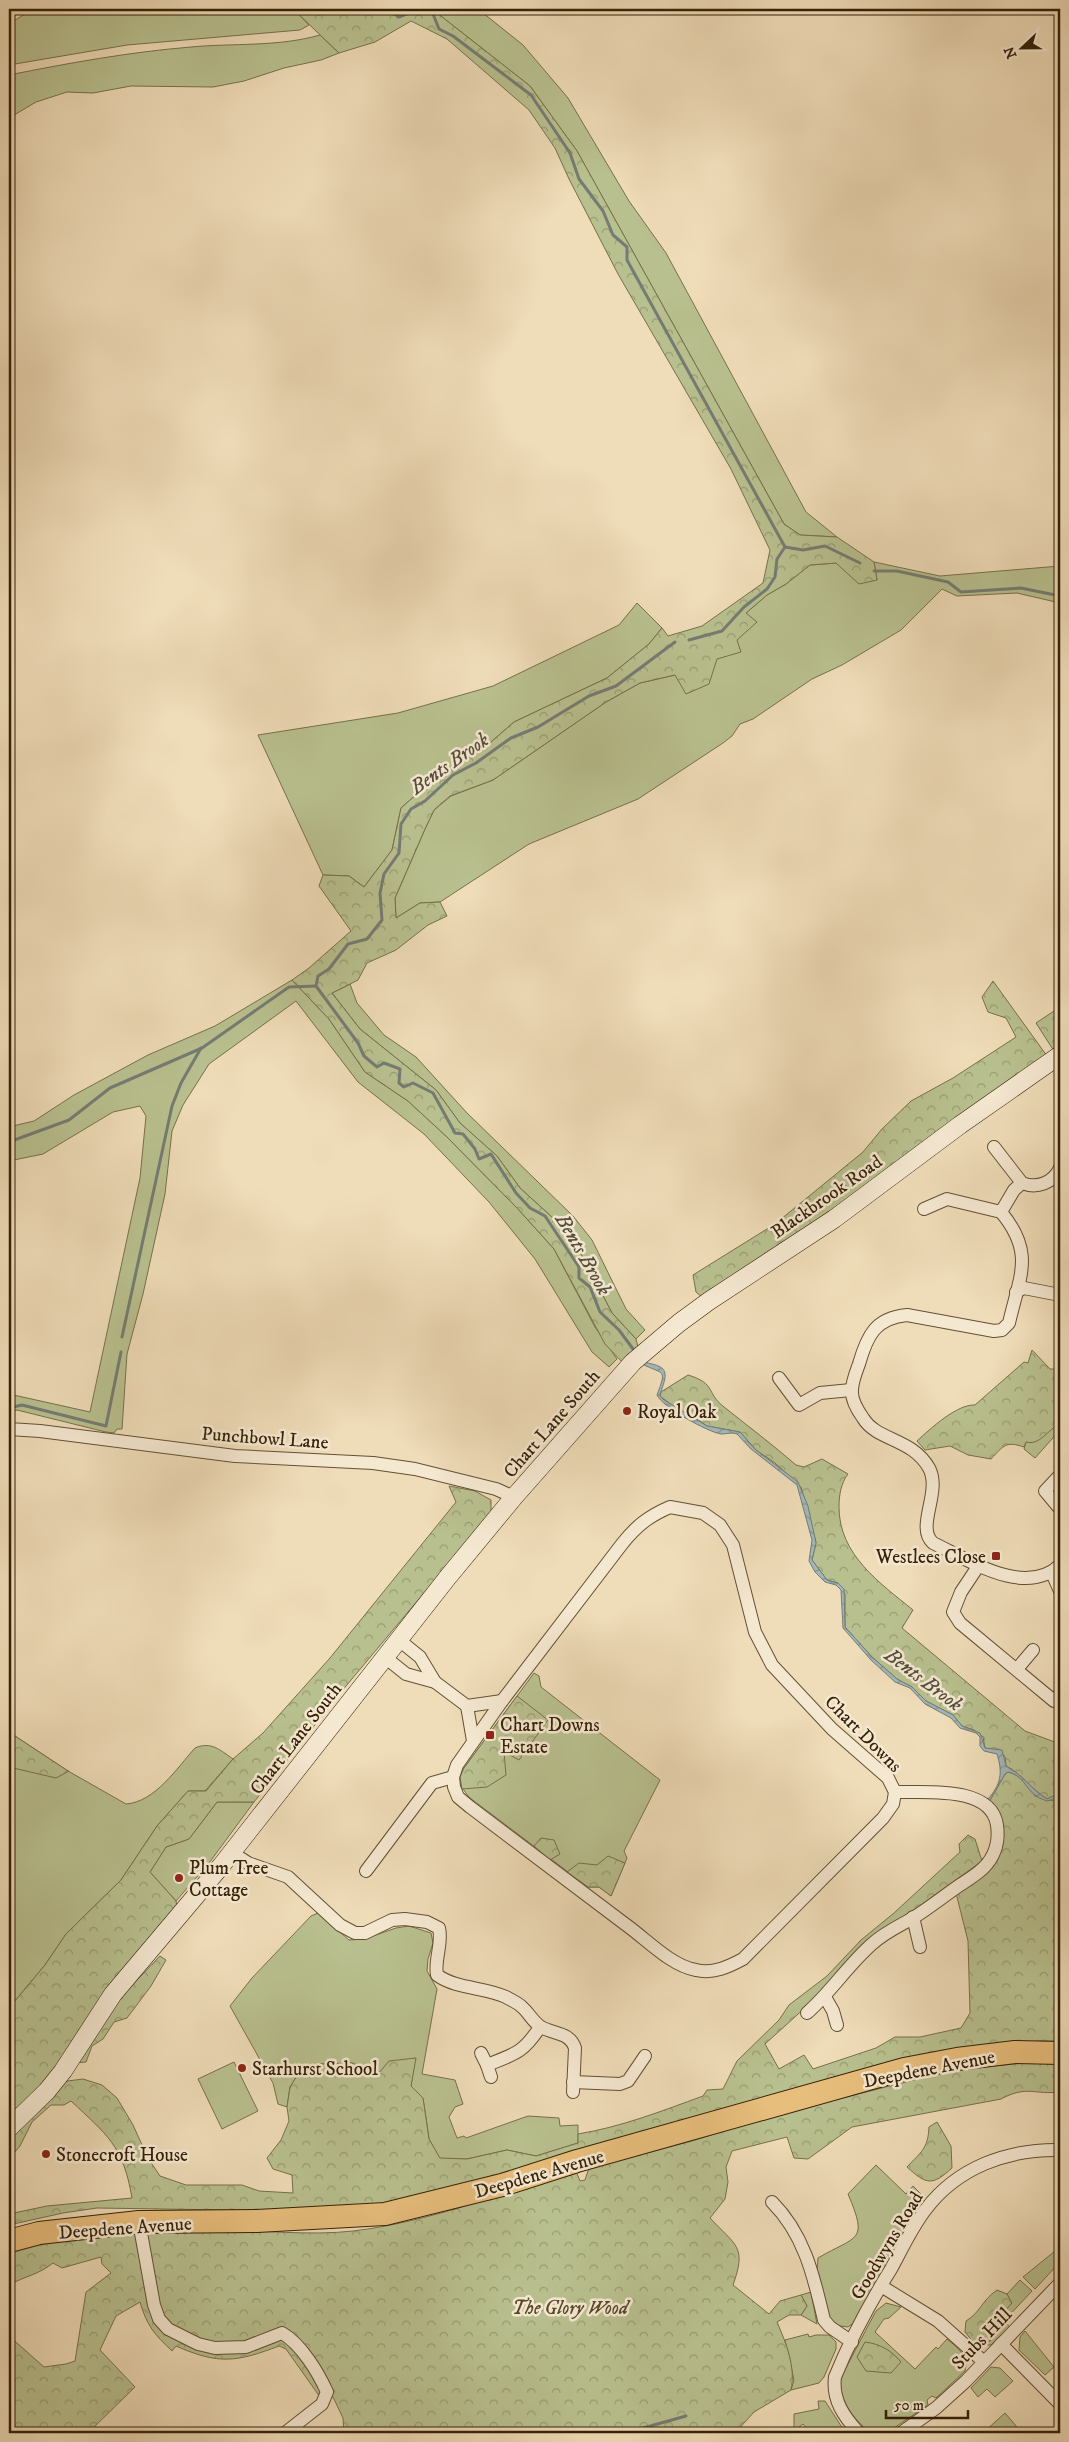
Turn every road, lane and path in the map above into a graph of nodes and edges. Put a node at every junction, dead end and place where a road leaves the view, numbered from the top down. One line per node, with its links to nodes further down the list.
1 (1060, 1055): 9 (street, Blackbrook Road)
2 (994, 1147): 4 (street)
3 (1060, 1168): 4 (street)
4 (1022, 1183): 6 (street)
5 (924, 1209): 6 (street)
6 (1001, 1212): 7 (street)
7 (1016, 1292): 8 (street); 11 (street)
8 (1060, 1296)
9 (620, 1377): 14 (street, Chart Lane South)
10 (779, 1378): 11 (street)
11 (852, 1390): 16 (street)
12 (9, 1429): 14 (street, Punchbowl Lane)
13 (1060, 1475): 15 (street)
14 (514, 1497): 19 (street, Chart Lane South)
15 (1060, 1510)
16 (979, 1565): 17 (street); 22 (street)
17 (1056, 1569): 18 (street)
18 (1060, 1591)
19 (399, 1640): 21 (street, Chart Lane South); 23 (street)
20 (1033, 1650): 22 (street)
21 (386, 1658): 23 (street); 30 (street, Chart Lane South)
22 (1017, 1669): 24 (street)
23 (435, 1682): 26 (street)
24 (1060, 1694)
25 (502, 1701): 26 (street); 27 (street, Chart Downs); 29 (street, Chart Downs)
26 (467, 1706): 27 (street)
27 (473, 1742): 28 (street, Chart Downs)
28 (453, 1777): 29 (street, Chart Downs); 31 (street)
29 (895, 1792): 32 (street)
30 (231, 1852): 37 (street); 41 (street, Chart Lane South)
31 (366, 1871)
32 (913, 1917): 33 (street); 34 (street)
33 (920, 1947)
34 (825, 1998): 35 (street); 36 (street)
35 (806, 2013)
36 (837, 2025)
37 (540, 2027): 38 (street); 40 (street)
38 (482, 2052)
39 (1060, 2053): 44 (highway, Deepdene Avenue)
40 (646, 2056)
41 (9, 2128)
42 (1060, 2150): 47 (street, Goodwyns Road)
43 (772, 2202): 48 (street)
44 (139, 2222): 45 (highway, Deepdene Avenue); 52 (street)
45 (9, 2241)
46 (1060, 2284): 49 (street, Stubs Hill)
47 (881, 2286): 48 (street, Goodwyns Road); 50 (street)
48 (852, 2342): 53 (street, Goodwyns Road)
49 (1001, 2344): 50 (street, Stubs Hill); 51 (street)
50 (984, 2362): 54 (street, Stubs Hill)
51 (1060, 2404)
52 (285, 2433)
53 (859, 2433)
54 (901, 2433)

